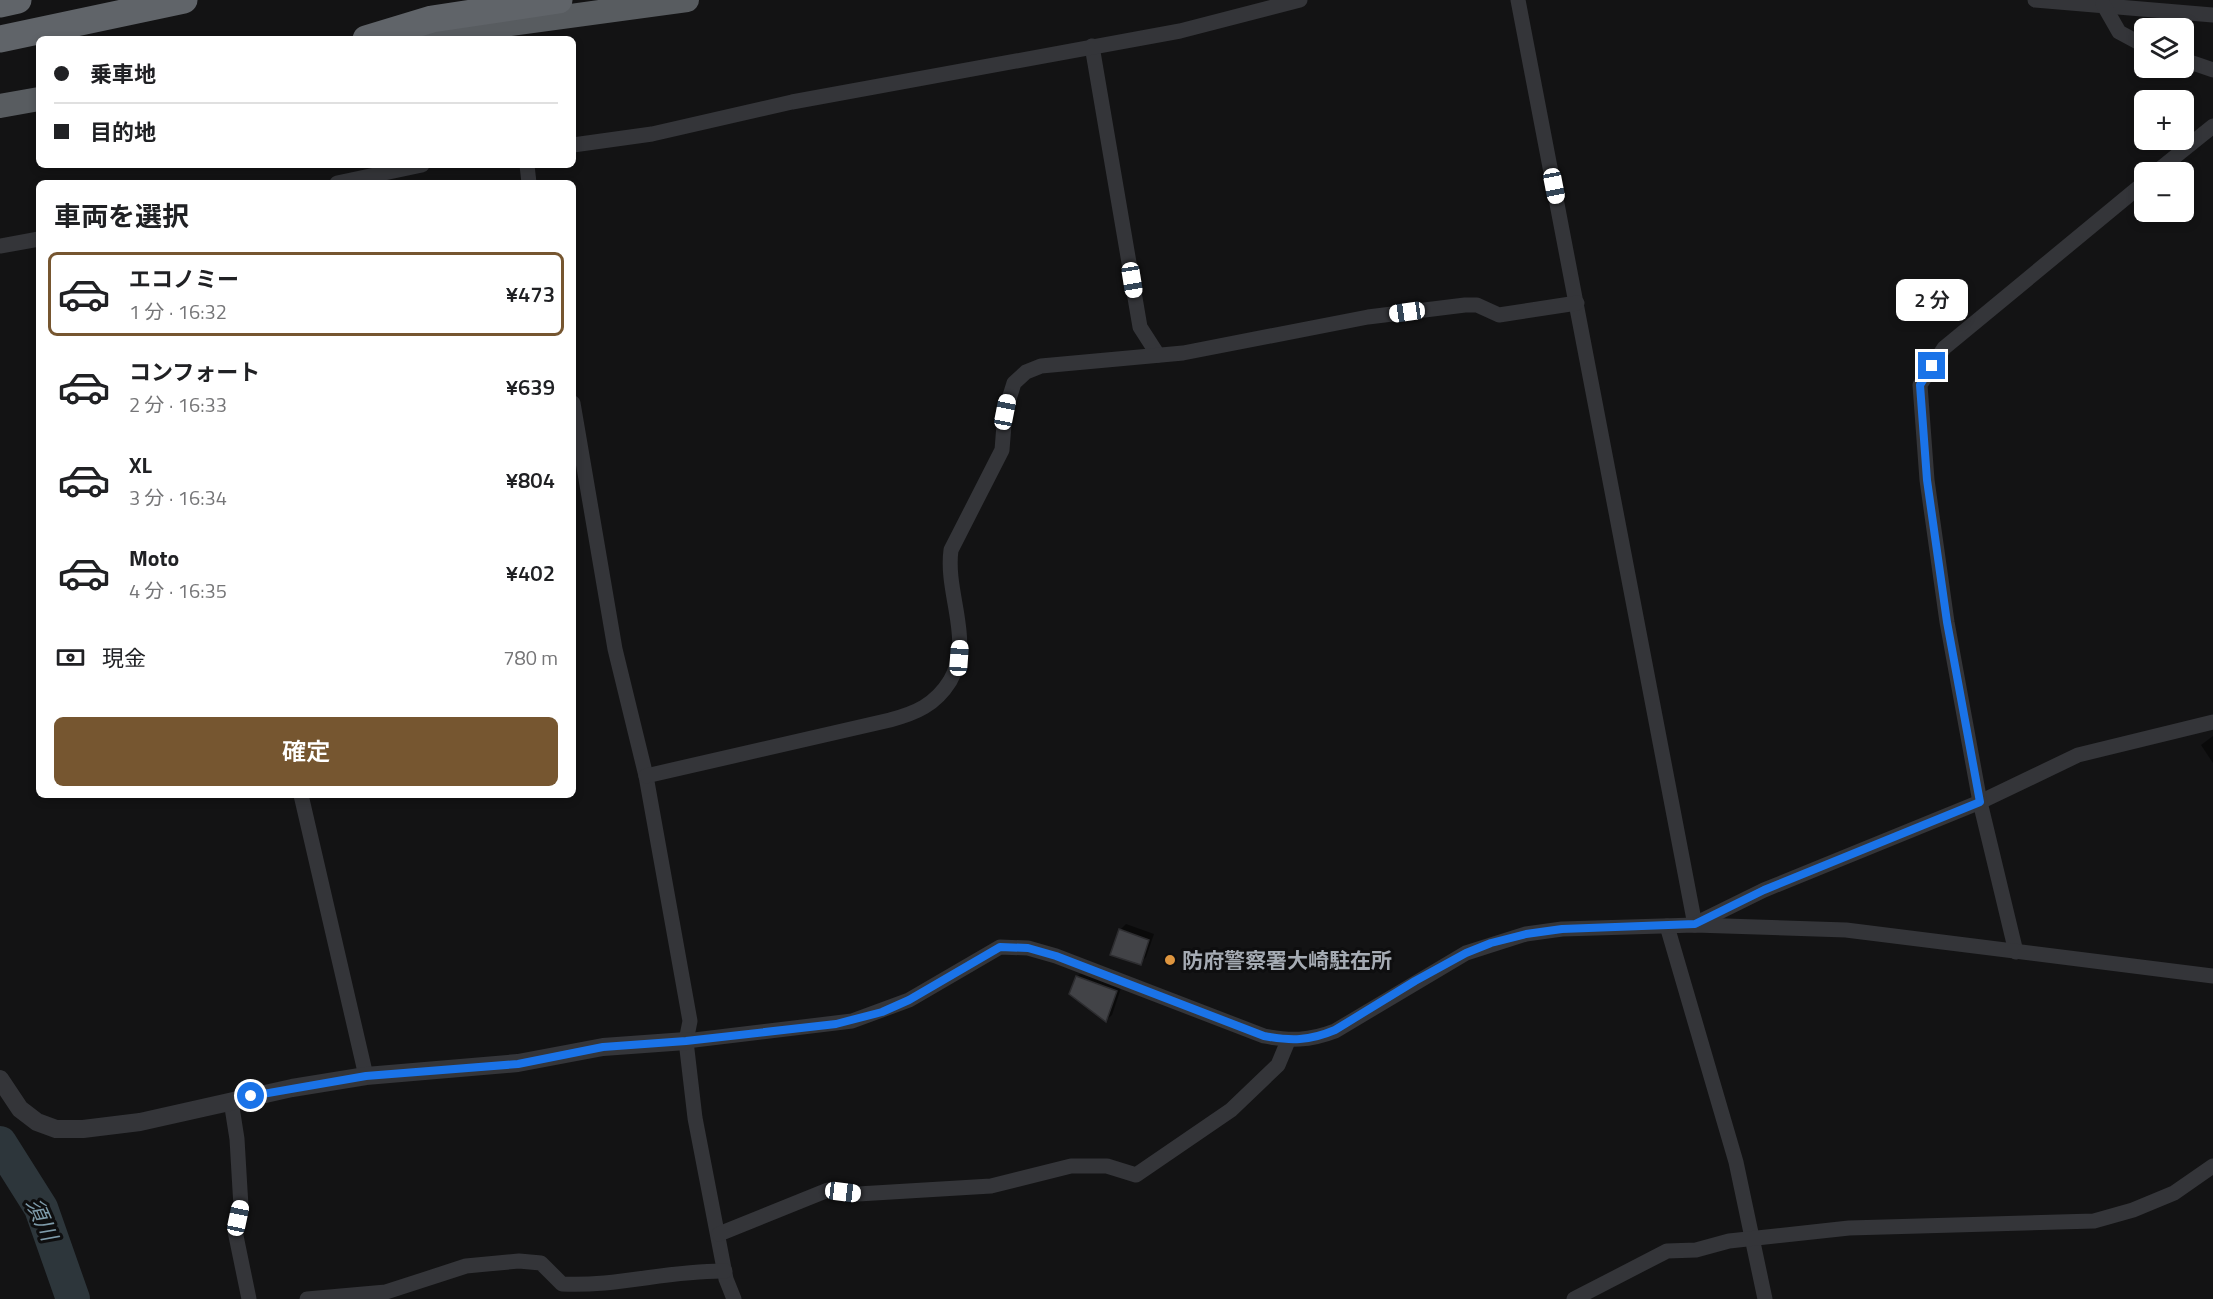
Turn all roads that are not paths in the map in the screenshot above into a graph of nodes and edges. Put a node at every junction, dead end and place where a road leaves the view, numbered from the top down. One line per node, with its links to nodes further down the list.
1 (18, 0): 8 (highway)
2 (184, 0): 13 (highway)
3 (559, 0): 11 (highway)
4 (687, 0): 12 (highway)
5 (1300, 0): 15 (street)
6 (1518, 0): 28 (street)
7 (2035, 0): 9 (street)
8 (0, 4)
9 (2103, 4): 10 (street); 14 (street)
10 (2213, 15)
11 (376, 36)
12 (424, 36)
13 (0, 39)
14 (2134, 40)
15 (1092, 46): 21 (street); 29 (street)
16 (2194, 63): 17 (street)
17 (2213, 70)
18 (36, 100): 19 (highway)
19 (0, 106)
20 (2213, 126): 22 (street)
21 (576, 145)
22 (2168, 162)
23 (408, 168): 24 (street)
24 (351, 180)
25 (2134, 191): 34 (street)
26 (36, 240): 27 (street)
27 (0, 246)
28 (1577, 303): 29 (street); 35 (street)
29 (1158, 355): 32 (street)
30 (576, 421): 32 (street)
31 (2213, 722): 34 (street)
32 (645, 776): 39 (street)
33 (302, 798): 41 (street)
34 (1980, 802): 35 (street); 37 (street)
35 (1695, 924): 36 (street); 37 (street)
36 (1667, 926): 40 (street); 47 (street)
37 (2016, 952): 38 (street)
38 (2213, 976)
39 (686, 1041): 40 (street); 41 (street); 46 (street)
40 (1288, 1041): 46 (street)
41 (366, 1076): 44 (street)
42 (0, 1079): 43 (street)
43 (5, 1098): 44 (street)
44 (231, 1101): 49 (street)
45 (2213, 1166): 47 (street)
46 (719, 1234): 48 (street)
47 (1754, 1239): 52 (street); 53 (street)
48 (725, 1272): 50 (street); 51 (street)
49 (249, 1299)
50 (306, 1299)
51 (734, 1299)
52 (1574, 1299)
53 (1765, 1299)

